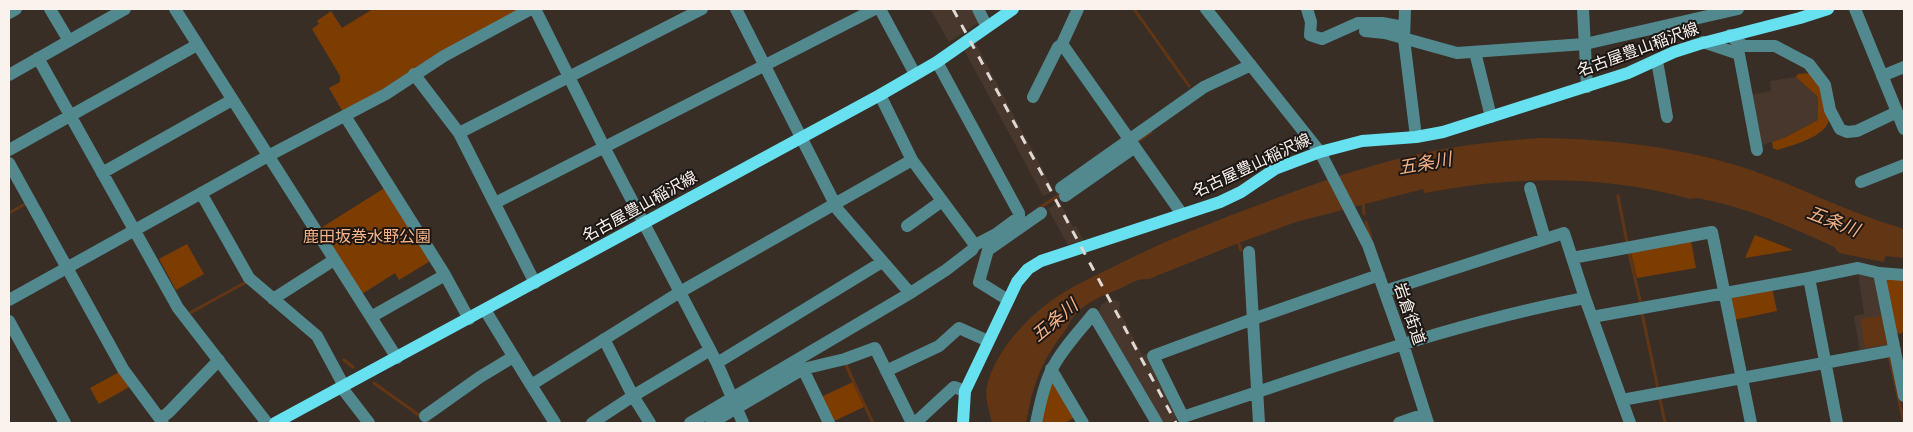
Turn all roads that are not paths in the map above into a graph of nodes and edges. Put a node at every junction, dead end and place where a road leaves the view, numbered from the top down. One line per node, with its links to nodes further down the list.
1 (16, 9): 21 (street)
2 (50, 9): 27 (street)
3 (125, 9): 27 (street)
4 (175, 9): 30 (street)
5 (531, 9): 38 (street)
6 (535, 9): 41 (street)
7 (702, 9): 41 (street)
8 (736, 9): 35 (street)
9 (875, 9): 35 (street)
10 (880, 9): 39 (street)
11 (978, 9): 22 (street)
12 (1013, 9): 22 (main road, 名古屋豊山稲沢線)
13 (1078, 9): 29 (street)
14 (1206, 9): 36 (street)
15 (1307, 9): 24 (street)
16 (1405, 9): 24 (street)
17 (1583, 9): 26 (street)
18 (1738, 9): 26 (street)
19 (1855, 9): 42 (street)
20 (1822, 10): 25 (main road, 名古屋豊山稲沢線)
21 (9, 13)
22 (987, 27): 34 (main road, 名古屋豊山稲沢線)
23 (1365, 31): 24 (street)
24 (1404, 33): 31 (street); 54 (street)
25 (1730, 35): 28 (main road, 名古屋豊山稲沢線); 47 (street)
26 (1585, 40): 31 (street); 43 (street)
27 (69, 41): 32 (street)
28 (1703, 42): 33 (main road, 名古屋豊山稲沢線); 59 (street)
29 (1062, 44): 45 (street); 56 (street)
30 (197, 45): 46 (street); 48 (street)
31 (1475, 52): 50 (street)
32 (38, 58): 40 (street); 48 (street)
33 (1657, 61): 43 (main road, 名古屋豊山稲沢線); 51 (street)
34 (937, 62): 39 (main road, 名古屋豊山稲沢線); 79 (street)
35 (764, 65): 55 (street); 57 (street)
36 (1250, 65): 56 (street); 60 (street)
37 (1904, 67): 42 (street)
38 (414, 74): 49 (street); 53 (street)
39 (915, 74): 44 (main road, 名古屋豊山稲沢線)
40 (9, 75)
41 (569, 76): 53 (street); 57 (street)
42 (1882, 76): 47 (street)
43 (1587, 87): 50 (main road, 名古屋豊山稲沢線)
44 (880, 95): 55 (main road, 名古屋豊山稲沢線); 62 (street)
45 (1033, 97)
46 (232, 100): 61 (street); 65 (street)
47 (1898, 112): 52 (street)
48 (70, 116): 58 (street); 65 (street)
49 (345, 116): 61 (street); 86 (street)
50 (1491, 117): 54 (main road, 名古屋豊山稲沢線)
51 (1667, 117)
52 (1904, 129)
53 (459, 134): 71 (street)
54 (1416, 137): 60 (main road, 名古屋豊山稲沢線)
55 (801, 138): 72 (street); 75 (main road, 名古屋豊山稲沢線)
56 (1132, 143): 68 (street); 74 (street)
57 (604, 147): 71 (street); 75 (street)
58 (9, 150)
59 (1757, 150)
60 (1320, 152): 74 (main road, 名古屋豊山稲沢線); 87 (street, 岩倉街道)
61 (268, 156): 69 (street); 82 (street)
62 (912, 160): 70 (street); 72 (street)
63 (9, 164): 84 (street)
64 (1904, 165): 66 (street)
65 (102, 173): 77 (street)
66 (1861, 182)
67 (1530, 188): 78 (street)
68 (1063, 192)
69 (201, 193): 77 (street); 96 (street)
70 (942, 200): 76 (street); 79 (street)
71 (495, 203): 90 (street)
72 (835, 204): 83 (street); 92 (street)
73 (1041, 213): 98 (street)
74 (1182, 214): 98 (main road, 名古屋豊山稲沢線)
75 (644, 223): 90 (main road, 名古屋豊山稲沢線); 92 (street)
76 (907, 226)
77 (134, 230): 84 (street); 112 (street)
78 (1545, 239): 81 (street); 91 (street)
79 (975, 245): 94 (street)
80 (1250, 252): 103 (street)
81 (1572, 258): 93 (street); 95 (street)
82 (334, 260): 96 (street); 101 (street)
83 (882, 262): 94 (street); 114 (street)
84 (67, 268): 97 (street); 129 (street)
85 (1879, 273): 88 (street); 89 (street); 108 (street)
86 (445, 275): 101 (street); 102 (street)
87 (1379, 275): 91 (street, 岩倉街道); 103 (street)
88 (1904, 275)
89 (1809, 278): 93 (street); 113 (street)
90 (535, 283): 99 (main road, 名古屋豊山稲沢線)
91 (1385, 291): 107 (street, 岩倉街道)
92 (680, 292): 105 (street); 109 (street)
93 (1725, 292): 100 (street); 118 (street)
94 (910, 293): 126 (street)
95 (1585, 298): 100 (street); 107 (street)
96 (274, 299): 120 (street)
97 (9, 300)
98 (1008, 300): 106 (main road, 名古屋豊山稲沢線)
99 (485, 310): 102 (main road, 名古屋豊山稲沢線); 110 (street)
100 (1592, 317): 125 (street)
101 (371, 318): 111 (street)
102 (470, 319): 111 (main road, 名古屋豊山稲沢線)
103 (1253, 319): 122 (street); 122 (street)
104 (9, 321): 130 (street)
105 (604, 339): 119 (street); 123 (street)
106 (988, 342): 117 (street); 121 (main road, 名古屋豊山稲沢線)
107 (1403, 344): 122 (street); 128 (street, 岩倉街道)
108 (1894, 345): 113 (street); 124 (street)
109 (710, 350): 114 (street); 123 (street)
110 (513, 357): 119 (street); 127 (street)
111 (397, 358): 120 (main road, 名古屋豊山稲沢線)
112 (219, 360): 129 (street); 131 (street)
113 (1826, 362): 118 (street); 150 (street)
114 (717, 363): 126 (street)
115 (803, 369): 117 (street); 126 (street); 140 (street)
116 (1051, 369): 143 (street); 144 (street); 145 (street)
117 (886, 371): 141 (street)
118 (1741, 378): 125 (street); 149 (street)
119 (531, 385): 134 (street)
120 (343, 387): 132 (main road, 名古屋豊山稲沢線); 133 (street)
121 (965, 391): 141 (street); 142 (main road, 名古屋豊山稲沢線)
122 (1257, 393): 146 (street)
123 (632, 396): 135 (street); 136 (street)
124 (1904, 396)
125 (1622, 400): 148 (street)
126 (734, 404): 137 (street); 138 (street); 139 (street)
127 (425, 416)
128 (1426, 419): 147 (street)
129 (162, 421)
130 (65, 423)
131 (268, 423)
132 (276, 423)
133 (368, 423)
134 (556, 423)
135 (592, 423)
136 (650, 423)
137 (690, 423)
138 (711, 423)
139 (743, 423)
140 (829, 423)
141 (913, 423)
142 (963, 423)
143 (1036, 423)
144 (1083, 423)
145 (1157, 423)
146 (1259, 423)
147 (1399, 423)
148 (1630, 423)
149 (1751, 423)
150 (1837, 423)

